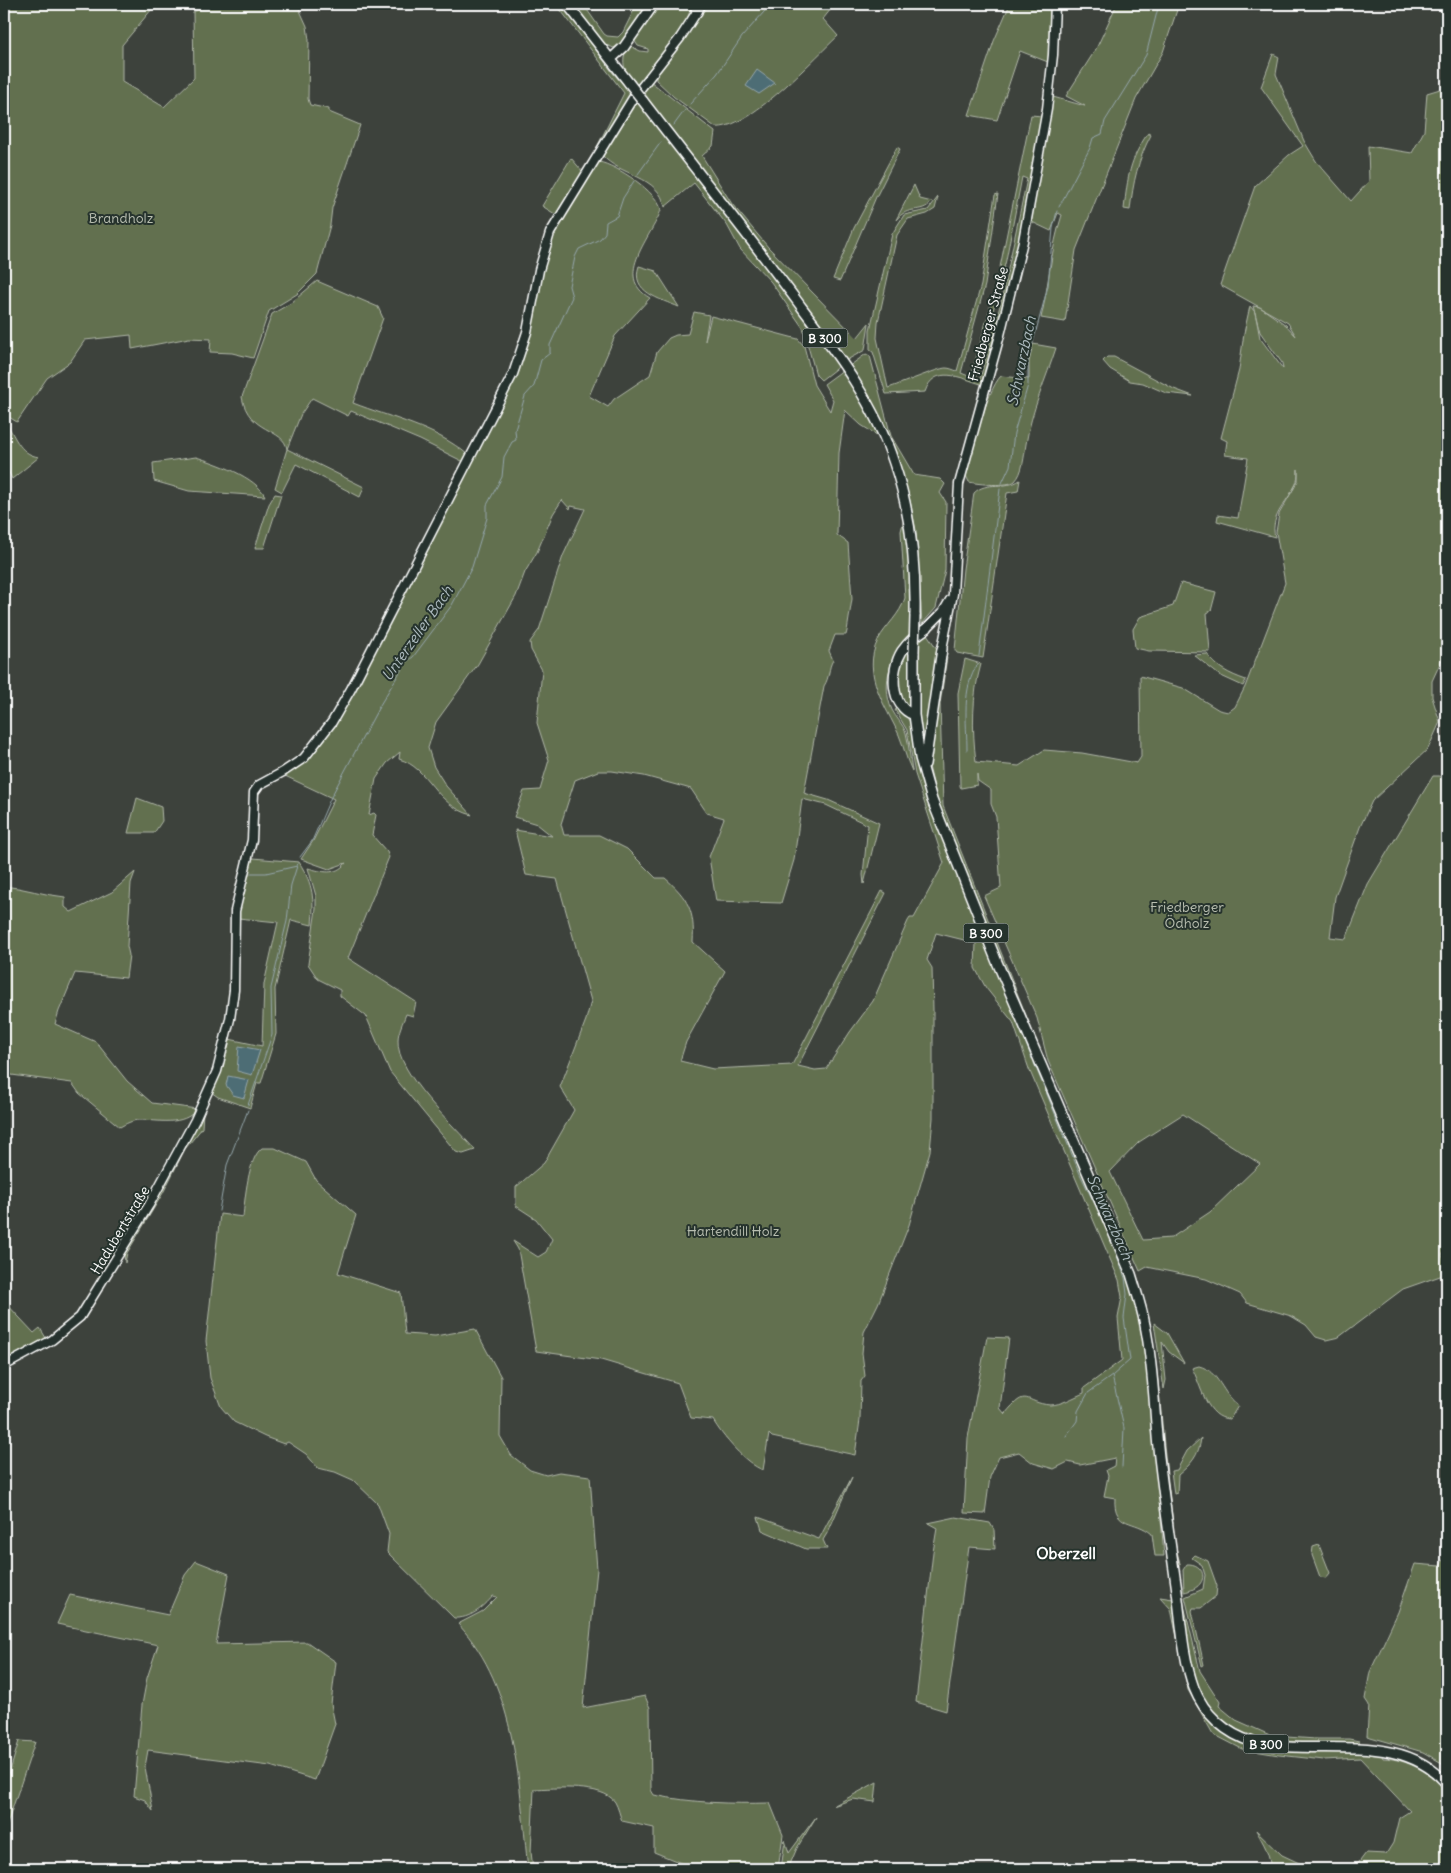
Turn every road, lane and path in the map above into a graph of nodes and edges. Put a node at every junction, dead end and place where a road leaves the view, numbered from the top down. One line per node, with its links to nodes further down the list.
1 (568, 4): 8 (main road, B 300)
2 (654, 4): 6 (main road)
3 (702, 4): 5 (street)
4 (1055, 4): 10 (street, Friedberger Straße)
5 (696, 8): 15 (street, Hadubertstraße)
6 (632, 37): 7 (main road); 8 (main road)
7 (624, 47): 8 (main road); 9 (main road)
8 (610, 57): 9 (main road, B 300)
9 (628, 81): 13 (main road, B 300, bridge)
10 (952, 594): 11 (street); 12 (street, Friedberger Straße)
11 (927, 628): 13 (main road)
12 (942, 649): 14 (main road)
13 (914, 715): 14 (main road, B 300)
14 (925, 777): 16 (main road, B 300)
15 (4, 1366)
16 (1447, 1784)

